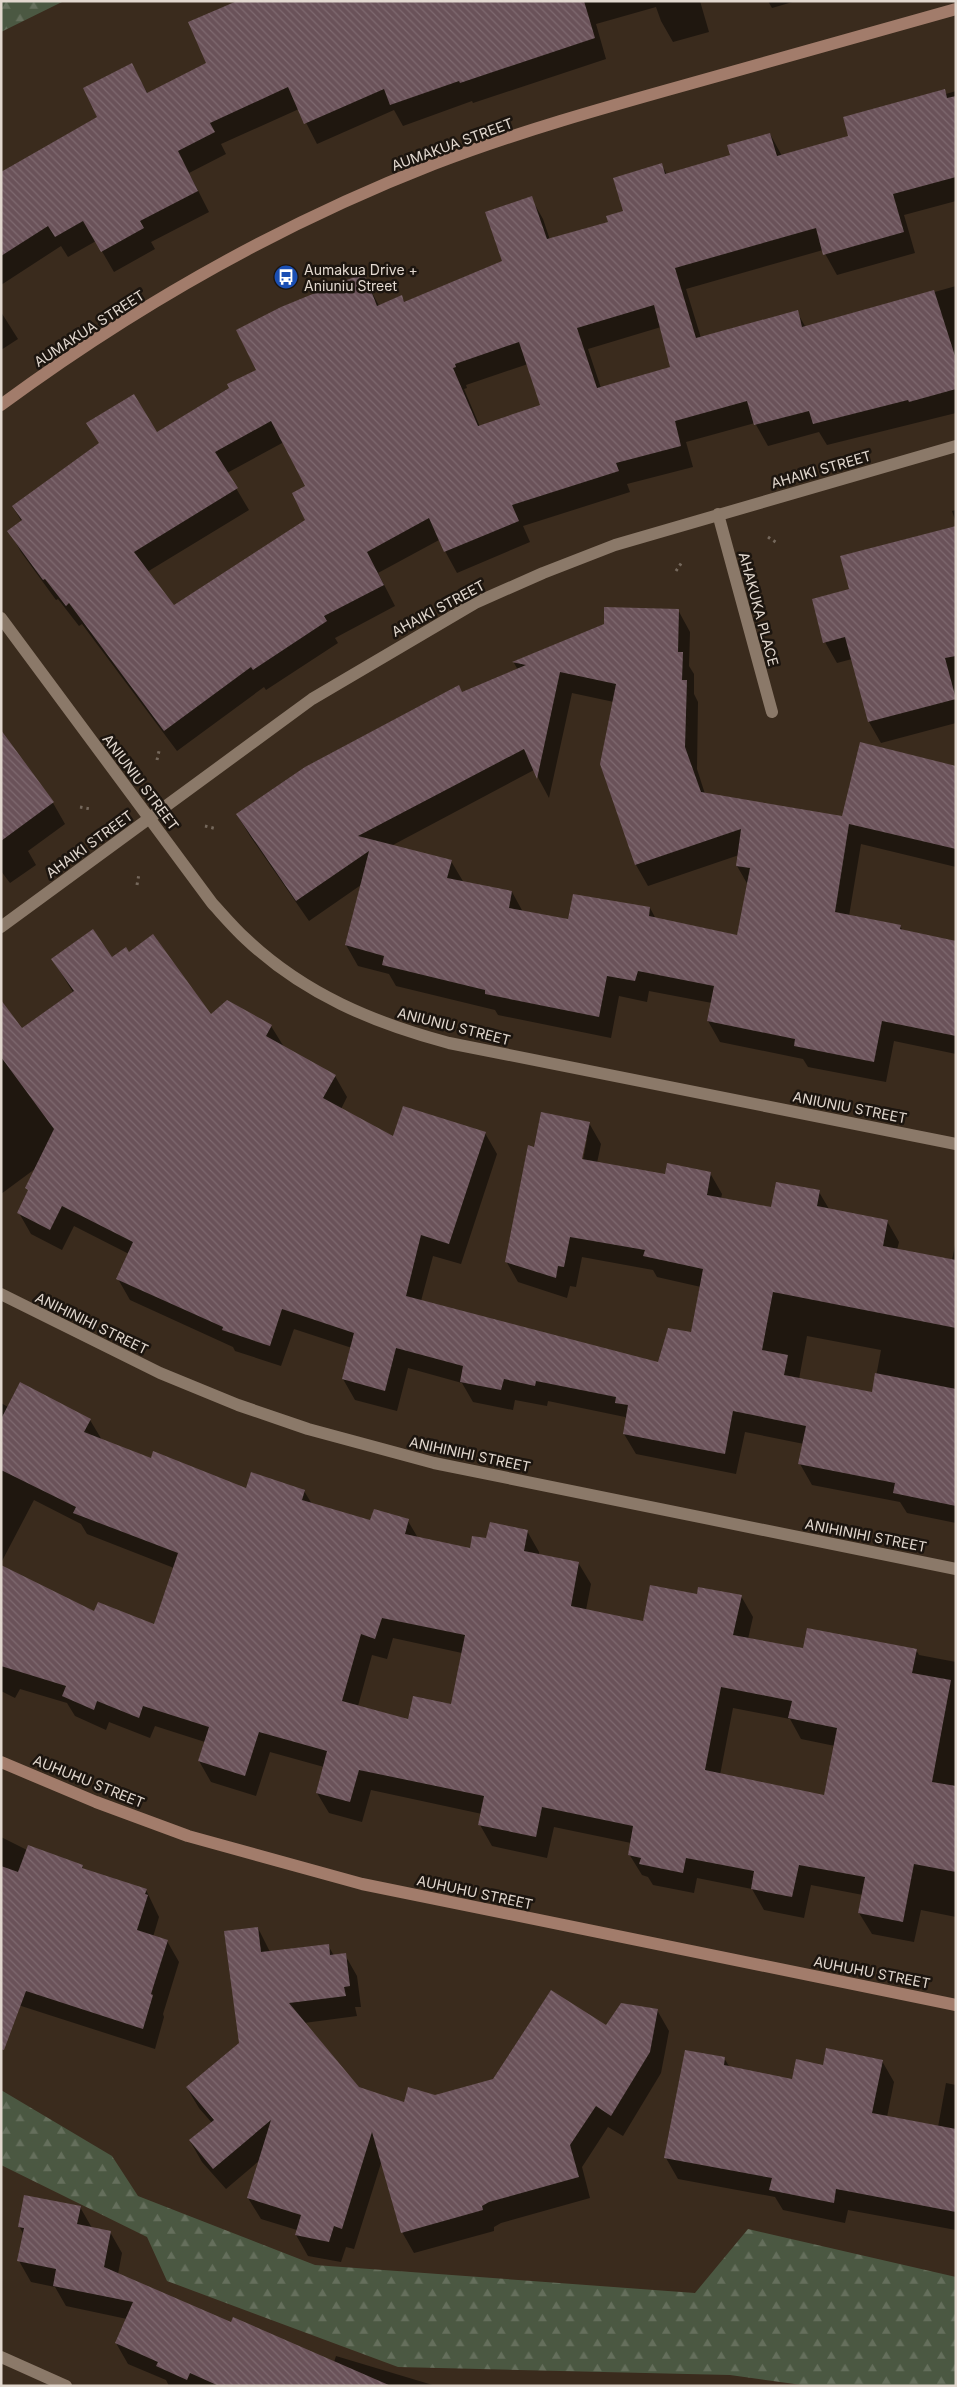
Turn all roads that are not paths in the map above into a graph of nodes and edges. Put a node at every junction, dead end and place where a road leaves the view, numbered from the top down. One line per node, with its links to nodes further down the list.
1 (956, 9): 2 (street, AUMAKUA STREET)
2 (1, 405)
3 (956, 446): 4 (street, AHAIKI STREET)
4 (718, 514): 6 (street, AHAKUKA PLACE); 7 (street, AHAIKI STREET)
5 (1, 618): 7 (street, ANIUNIU STREET)
6 (772, 712)
7 (149, 818): 8 (street, AHAIKI STREET); 9 (street, ANIUNIU STREET)
8 (1, 928)
9 (956, 1144)
10 (1, 1294): 11 (street, ANIHINIHI STREET)
11 (956, 1568)
12 (1, 1762): 13 (street, AUHUHU STREET)
13 (956, 2004)
14 (1, 2357): 15 (street)
15 (66, 2386)

